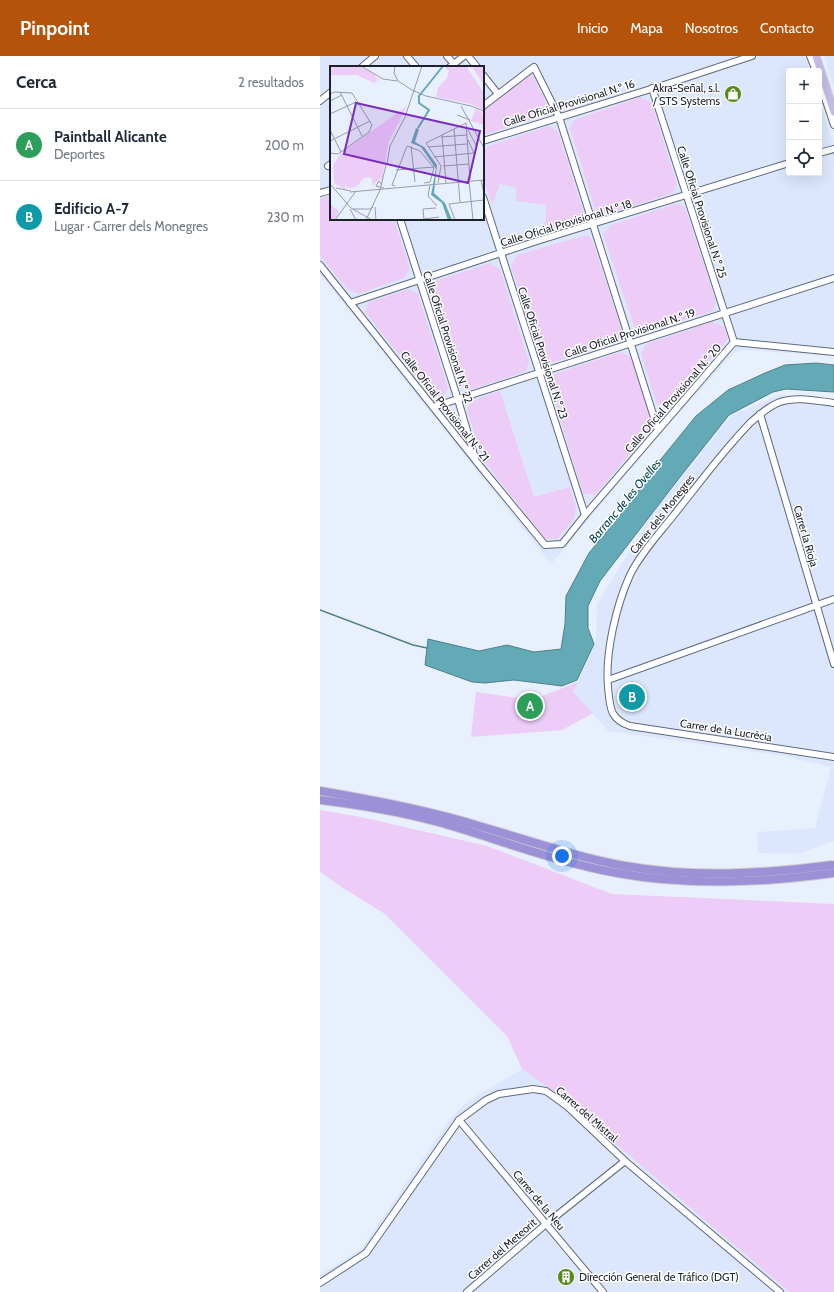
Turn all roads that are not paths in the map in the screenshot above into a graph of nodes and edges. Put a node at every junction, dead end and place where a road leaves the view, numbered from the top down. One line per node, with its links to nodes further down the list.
1 (375, 56): 10 (street)
2 (407, 56): 11 (street)
3 (447, 56): 12 (street)
4 (464, 56): 12 (street)
5 (468, 56): 13 (street)
6 (752, 56): 16 (street, Calle Oficial Provisional N.º 16)
7 (810, 56): 14 (street)
8 (816, 56): 23 (main road)
9 (819, 56): 21 (main road)
10 (363, 66)
11 (415, 66)
12 (452, 66)
13 (475, 66)
14 (815, 68)
15 (484, 76): 19 (street)
16 (652, 88): 24 (street, Calle Oficial Provisional N.º 16); 32 (street, Calle Oficial Provisional N.º 25)
17 (822, 89): 25 (street)
18 (330, 93): 20 (street)
19 (498, 94): 22 (street); 24 (street)
20 (320, 101)
21 (834, 102)
22 (484, 105)
23 (834, 112)
24 (559, 118): 26 (street, Calle Oficial Provisional N.º 16); 35 (street)
25 (834, 125)
26 (484, 141)
27 (834, 149): 28 (street)
28 (822, 152)
29 (786, 164): 32 (street, Calle Oficial Provisional N.º 18)
30 (330, 190): 31 (street)
31 (320, 193)
32 (687, 196): 35 (street, Calle Oficial Provisional N.º 18); 41 (street, Calle Oficial Provisional N.º 25)
33 (484, 200): 36 (street, Calle Oficial Provisional N.º 23)
34 (400, 220): 39 (street, Calle Oficial Provisional N.º 22)
35 (593, 225): 36 (street, Calle Oficial Provisional N.º 18); 43 (street)
36 (501, 253): 39 (street, Calle Oficial Provisional N.º 18); 45 (street, Calle Oficial Provisional N.º 23)
37 (320, 265): 40 (street, Calle Oficial Provisional N.º 21)
38 (834, 278): 41 (street, Calle Oficial Provisional N.º 19)
39 (419, 280): 40 (street, Calle Oficial Provisional N.º 18); 46 (street, Calle Oficial Provisional N.º 22)
40 (350, 303): 48 (street, Calle Oficial Provisional N.º 21)
41 (724, 313): 42 (street, Calle Oficial Provisional N.º 25); 43 (street, Calle Oficial Provisional N.º 19)
42 (734, 342): 44 (street, Calle Oficial Provisional N.º 20); 50 (street, Calle Oficial Provisional N.º 20)
43 (631, 343): 45 (street, Calle Oficial Provisional N.º 19); 50 (street)
44 (834, 352)
45 (539, 374): 46 (street, Calle Oficial Provisional N.º 19); 52 (street, Calle Oficial Provisional N.º 23)
46 (457, 399): 48 (street, Calle Oficial Provisional N.º 19); 51 (street, Calle Oficial Provisional N.º 22)
47 (834, 403): 49 (street, Carrer dels Monegres)
48 (433, 407): 51 (street, Calle Oficial Provisional N.º 21)
49 (760, 414): 55 (street, Carrer la Rioja); 57 (street, Carrer dels Monegres)
50 (658, 430): 52 (street, Calle Oficial Provisional N.º 20)
51 (476, 461): 53 (street, Calle Oficial Provisional N.º 21)
52 (585, 515): 53 (street, Calle Oficial Provisional N.º 20)
53 (562, 544)
54 (834, 600): 55 (street)
55 (816, 606): 56 (street, Carrer la Rioja); 57 (street)
56 (834, 664)
57 (608, 680): 58 (street, Carrer dels Monegres)
58 (617, 719): 59 (street, Carrer de la Lucrècia)
59 (834, 756)
60 (320, 791): 62 (highway)
61 (320, 800): 62 (highway)
62 (833, 866)
63 (459, 1120): 64 (street, Carrer del Mistral); 65 (street, Carrer de la Neu); 66 (street, Carrer del Mistral)
64 (625, 1161): 65 (street, Carrer del Meteorit); 69 (street, Carrer del Mistral)
65 (546, 1224): 67 (street, Carrer del Meteorit); 68 (street, Carrer de la Neu)
66 (320, 1283)
67 (467, 1292)
68 (603, 1292)
69 (780, 1292)

